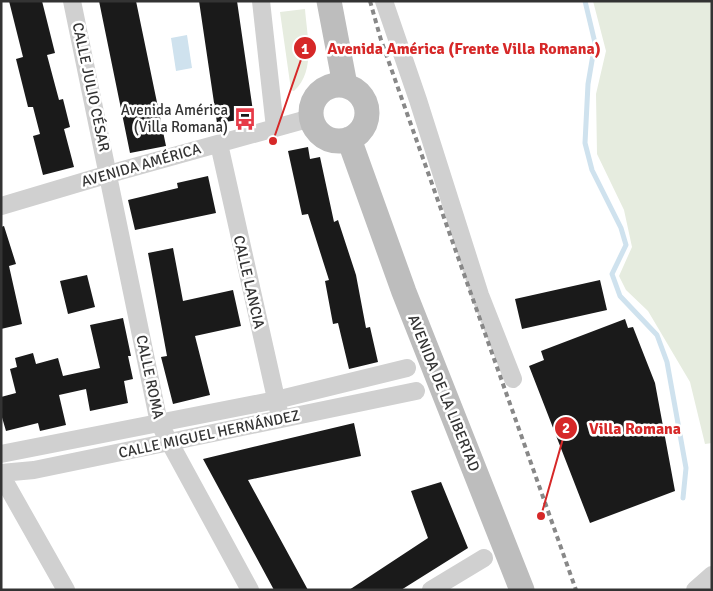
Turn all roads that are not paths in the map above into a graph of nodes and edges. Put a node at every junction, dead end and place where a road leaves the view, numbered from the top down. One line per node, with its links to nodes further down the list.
1 (72, 1): 10 (street, CALLE JULIO CÉSAR)
2 (261, 1): 7 (street)
3 (330, 1): 5 (main road)
4 (384, 1): 13 (street)
5 (345, 85): 6 (main road); 8 (main road)
6 (311, 118): 7 (street, AVENIDA AMÉRICA); 8 (main road)
7 (275, 128): 9 (street, AVENIDA AMÉRICA)
8 (349, 140): 26 (main road, AVENIDA DE LA LIBERTAD)
9 (219, 144): 10 (street, AVENIDA AMÉRICA); 15 (street, CALLE LANCIA)
10 (109, 174): 11 (street, AVENIDA AMÉRICA); 17 (street, CALLE ROMA)
11 (1, 206)
12 (407, 368): 15 (street, CALLE MIGUEL HERNÁNDEZ)
13 (513, 379)
14 (416, 391): 16 (street, CALLE MIGUEL HERNÁNDEZ)
15 (276, 400): 16 (street, CALLE LANCIA); 17 (street, CALLE MIGUEL HERNÁNDEZ)
16 (280, 419): 18 (street, CALLE MIGUEL HERNÁNDEZ)
17 (159, 423): 18 (street, CALLE ROMA); 19 (street, CALLE MIGUEL HERNÁNDEZ)
18 (170, 442): 20 (street, CALLE MIGUEL HERNÁNDEZ); 24 (street, CALLE ROMA)
19 (1, 454)
20 (1, 474): 23 (street)
21 (484, 558): 25 (street)
22 (712, 575): 27 (street)
23 (66, 590)
24 (250, 590)
25 (431, 590)
26 (522, 590)
27 (695, 590)

